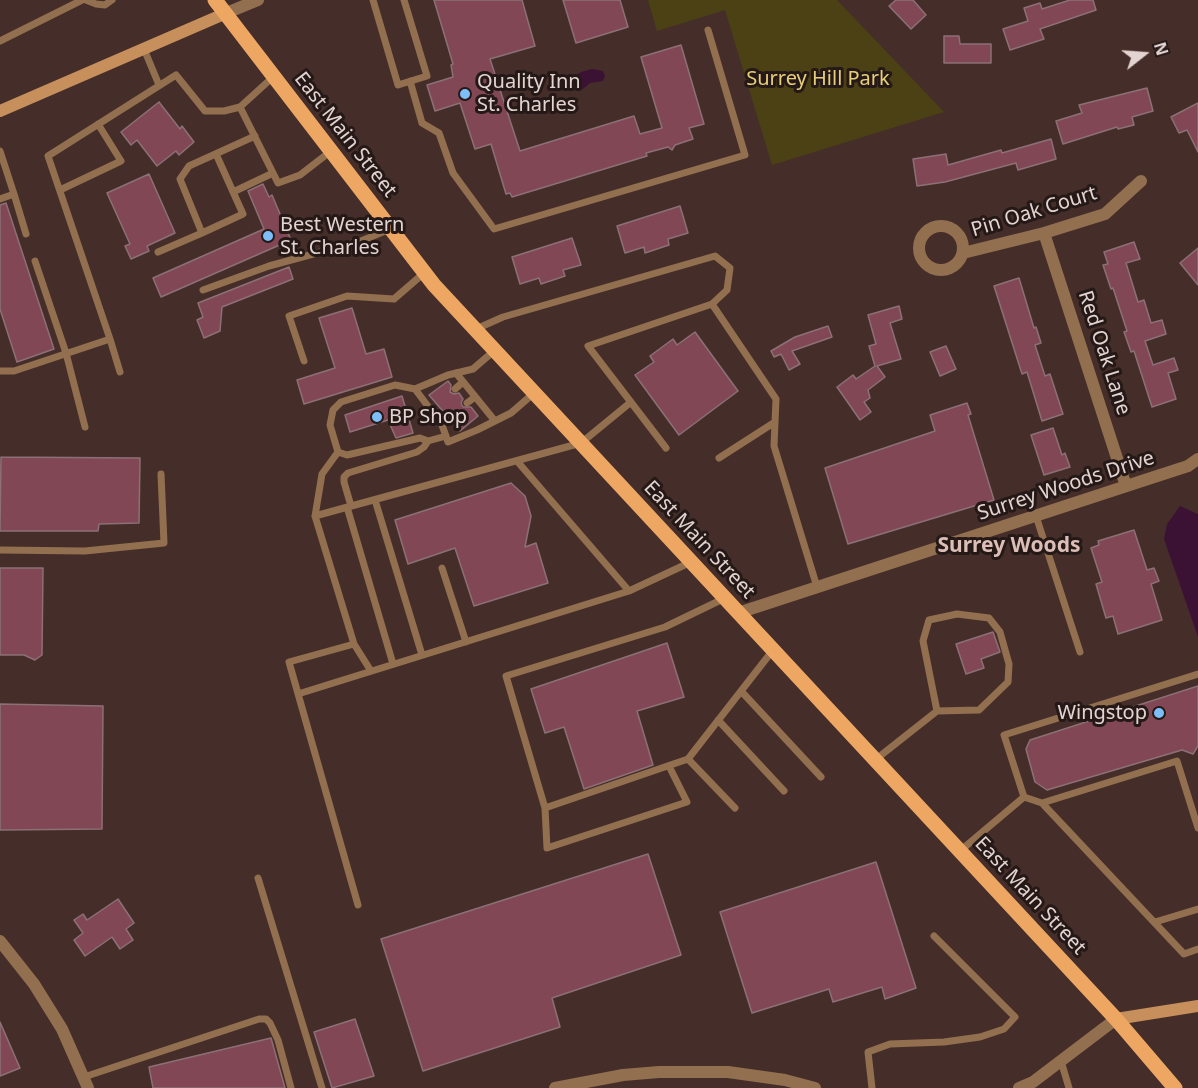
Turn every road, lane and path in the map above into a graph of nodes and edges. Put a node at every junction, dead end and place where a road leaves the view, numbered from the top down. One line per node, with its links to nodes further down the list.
1 (84, 0): 2 (lane); 9 (lane)
2 (112, 0)
3 (215, 0): 7 (main road, East Main Street)
4 (258, 0): 7 (street)
5 (373, 0): 12 (lane)
6 (404, 0): 12 (lane)
7 (224, 14): 10 (street); 11 (main road, East Main Street)
8 (708, 30): 12 (lane)
9 (0, 41)
10 (144, 49): 13 (lane); 15 (street)
11 (273, 77): 14 (lane); 19 (main road, East Main Street)
12 (410, 81)
13 (159, 85): 14 (lane); 16 (lane)
14 (240, 107): 17 (lane)
15 (0, 111)
16 (98, 124): 23 (lane); 23 (lane)
17 (255, 136): 20 (lane); 21 (lane)
18 (0, 151): 25 (lane)
19 (331, 152): 21 (lane); 27 (main road, East Main Street)
20 (216, 154): 24 (lane); 28 (lane)
21 (273, 173): 24 (lane)
22 (1141, 181): 29 (street, Pin Oak Court)
23 (60, 190): 38 (lane)
24 (233, 192): 28 (lane)
25 (14, 194): 26 (lane); 30 (lane)
26 (0, 199)
27 (390, 229): 34 (main road, East Main Street); 35 (lane)
28 (202, 233): 31 (lane)
29 (1044, 233): 32 (street, Pin Oak Court); 68 (street, Red Oak Lane)
30 (26, 234)
31 (158, 252)
32 (963, 254)
33 (35, 261): 40 (lane)
34 (424, 273): 37 (main road, East Main Street); 41 (lane)
35 (203, 290)
36 (712, 304): 37 (lane); 50 (lane); 56 (lane)
37 (475, 329): 39 (main road, East Main Street)
38 (110, 339): 40 (lane); 43 (lane)
39 (495, 350): 44 (lane); 48 (main road, East Main Street)
40 (66, 353): 42 (lane); 58 (lane)
41 (304, 361)
42 (0, 372)
43 (120, 372)
44 (456, 373): 45 (lane); 46 (lane)
45 (463, 382): 47 (lane); 49 (lane)
46 (415, 389): 53 (lane); 63 (lane)
47 (455, 389)
48 (534, 393): 55 (lane); 61 (main road, East Main Street)
49 (475, 397): 51 (lane); 55 (lane)
50 (631, 402): 61 (lane); 62 (lane)
51 (467, 403)
52 (438, 404): 53 (lane)
53 (430, 410): 57 (lane)
54 (449, 418): 57 (lane)
55 (495, 421): 59 (lane)
56 (775, 422): 64 (lane); 76 (lane)
57 (442, 425): 59 (lane)
58 (85, 427)
59 (446, 435): 60 (lane)
60 (428, 441): 63 (lane); 70 (lane)
61 (581, 443): 66 (lane); 74 (main road, East Main Street)
62 (666, 448)
63 (338, 452): 71 (lane)
64 (719, 458)
65 (1198, 459): 68 (street, Surrey Woods Drive)
66 (517, 461): 69 (lane); 77 (lane)
67 (161, 474): 73 (lane)
68 (1126, 486): 72 (street, Surrey Woods Drive)
69 (375, 500): 70 (lane); 84 (lane)
70 (349, 507): 71 (lane); 85 (lane)
71 (315, 516): 81 (lane)
72 (1036, 516): 76 (street, Surrey Woods Drive); 83 (lane)
73 (0, 550)
74 (691, 562): 77 (lane); 78 (main road, East Main Street)
75 (442, 568): 80 (lane)
76 (817, 587): 79 (street, Surrey Woods Drive)
77 (629, 591): 80 (lane)
78 (725, 598): 79 (main road, East Main Street); 99 (lane)
79 (738, 613): 82 (main road, East Main Street)
80 (466, 642): 84 (lane)
81 (354, 644): 86 (lane); 89 (lane)
82 (773, 650): 88 (lane); 93 (main road, East Main Street)
83 (1080, 652)
84 (422, 655): 85 (lane)
85 (393, 664): 86 (lane)
86 (371, 671): 89 (lane)
87 (1198, 674): 97 (lane)
88 (741, 691): 91 (lane); 95 (lane)
89 (298, 694): 104 (lane)
90 (937, 711): 90 (lane); 93 (lane)
91 (718, 720): 92 (lane); 96 (lane)
92 (688, 759): 94 (lane); 100 (lane)
93 (875, 760): 102 (main road, East Main Street)
94 (669, 765): 99 (lane); 99 (lane)
95 (821, 777)
96 (784, 791)
97 (1024, 797): 98 (lane); 102 (lane)
98 (1042, 803): 101 (lane); 106 (lane)
99 (545, 808)
100 (735, 808)
101 (1198, 828)
102 (960, 851): 111 (main road, East Main Street)
103 (258, 878): 115 (lane)
104 (358, 905)
105 (1198, 909): 106 (lane)
106 (1155, 922): 109 (lane)
107 (934, 936): 118 (lane)
108 (0, 941): 113 (street)
109 (1198, 949)
110 (1198, 1006): 111 (street)
111 (1116, 1019): 112 (street); 121 (main road, East Main Street)
112 (1061, 1061): 119 (street); 120 (lane)
113 (86, 1082): 114 (lane)
114 (291, 1088)
115 (322, 1088)
116 (555, 1088): 117 (street)
117 (815, 1088)
118 (872, 1088)
119 (1019, 1088)
120 (1069, 1088)
121 (1175, 1088)

